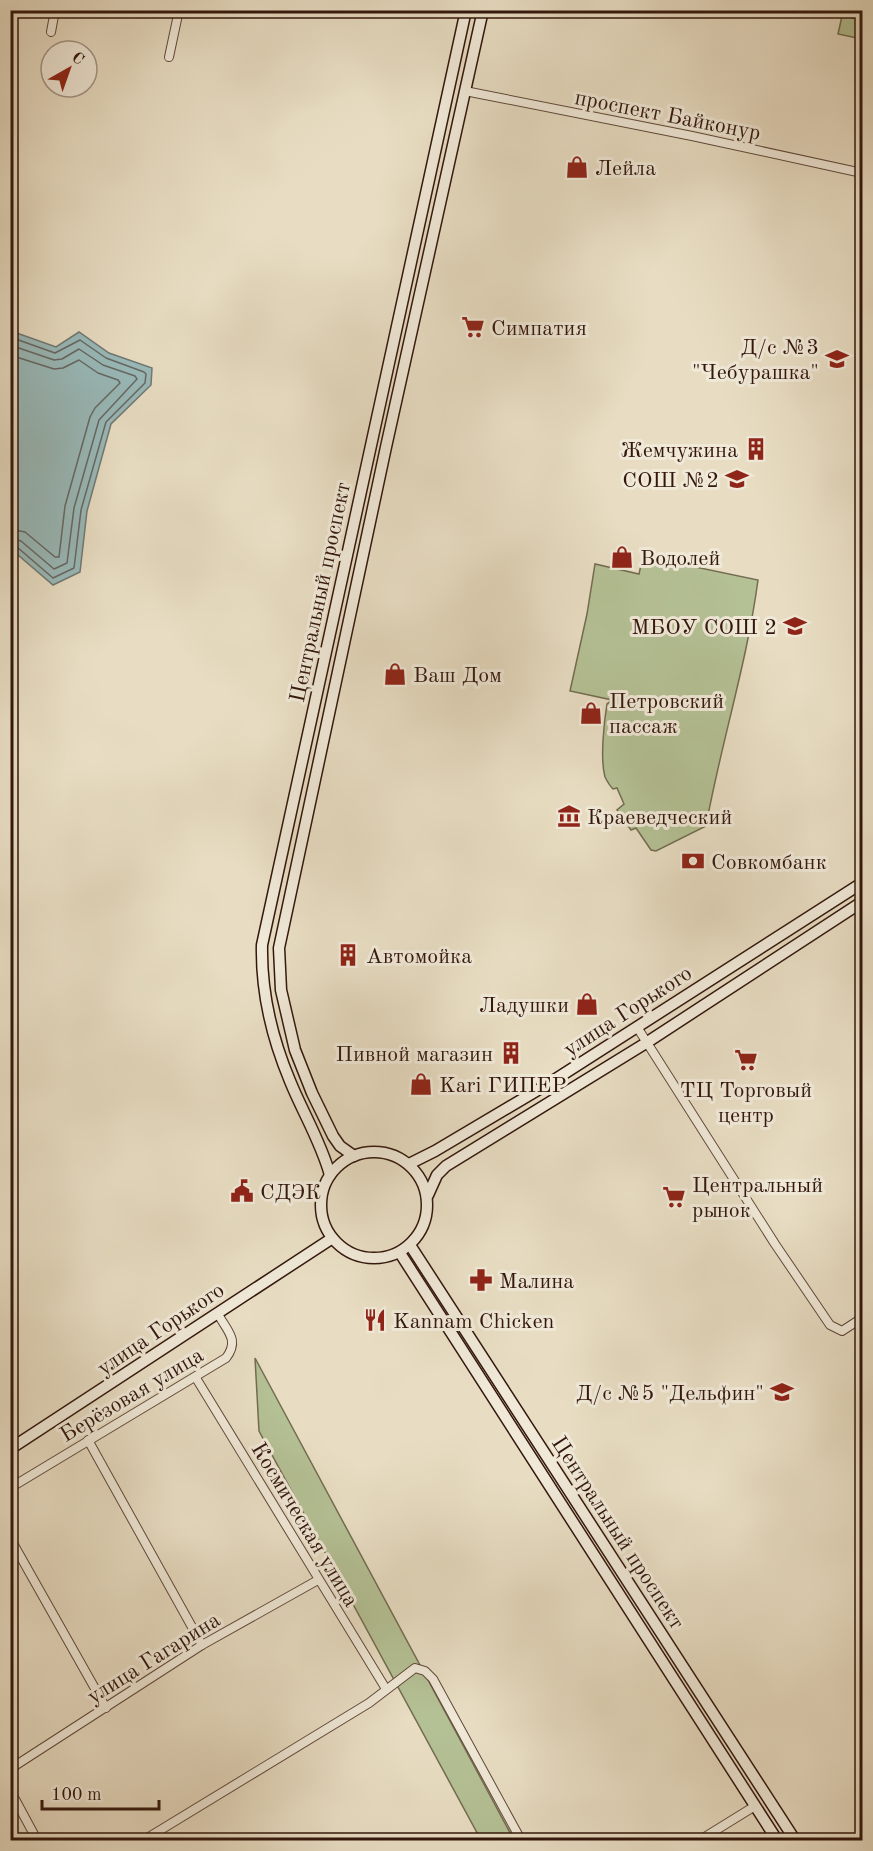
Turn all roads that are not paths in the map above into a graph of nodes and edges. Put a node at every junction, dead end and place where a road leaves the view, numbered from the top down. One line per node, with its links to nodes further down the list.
1 (55, 10): 5 (street)
2 (178, 10): 6 (street)
3 (466, 10): 7 (main road, Центральный проспект)
4 (483, 10): 8 (main road, Центральный проспект)
5 (51, 32)
6 (169, 57)
7 (449, 87): 8 (main road); 10 (main road, Центральный проспект)
8 (465, 92): 9 (street, проспект Байконур); 11 (main road, Центральный проспект)
9 (862, 173)
10 (332, 623): 11 (main road); 15 (main road, Центральный проспект)
11 (348, 627): 14 (main road, Центральный проспект)
12 (862, 883): 16 (main road, улица Горького)
13 (862, 902): 17 (main road, улица Горького)
14 (281, 990): 15 (main road); 18 (main road, Центральный проспект)
15 (264, 992): 20 (main road, Центральный проспект)
16 (637, 1027): 17 (street); 19 (main road, улица Горького)
17 (646, 1043): 21 (main road, улица Горького); 26 (street)
18 (354, 1156): 19 (main road); 20 (main road)
19 (409, 1164): 21 (main road)
20 (330, 1175): 22 (main road)
21 (428, 1195): 23 (main road)
22 (331, 1239): 24 (main road); 25 (main road, улица Горького)
23 (410, 1245): 24 (main road); 44 (main road, Центральный проспект)
24 (400, 1252): 38 (main road, Центральный проспект)
25 (218, 1314): 27 (street, Берёзовая улица); 29 (main road, улица Горького)
26 (862, 1317)
27 (196, 1378): 28 (street, Берёзовая улица); 32 (street, Космическая улица)
28 (88, 1440): 30 (street, Берёзовая улица); 33 (street)
29 (10, 1449)
30 (10, 1488)
31 (10, 1538): 35 (street)
32 (318, 1580): 33 (street, улица Гагарина); 34 (street, Космическая улица)
33 (202, 1645): 35 (street, улица Гагарина)
34 (386, 1689): 40 (street); 41 (street)
35 (106, 1708): 36 (street, улица Гагарина)
36 (10, 1769)
37 (10, 1790): 39 (street)
38 (755, 1806): 42 (street); 43 (main road, Центральный проспект)
39 (38, 1840)
40 (144, 1840)
41 (521, 1840)
42 (700, 1840)
43 (777, 1840)
44 (795, 1840)

